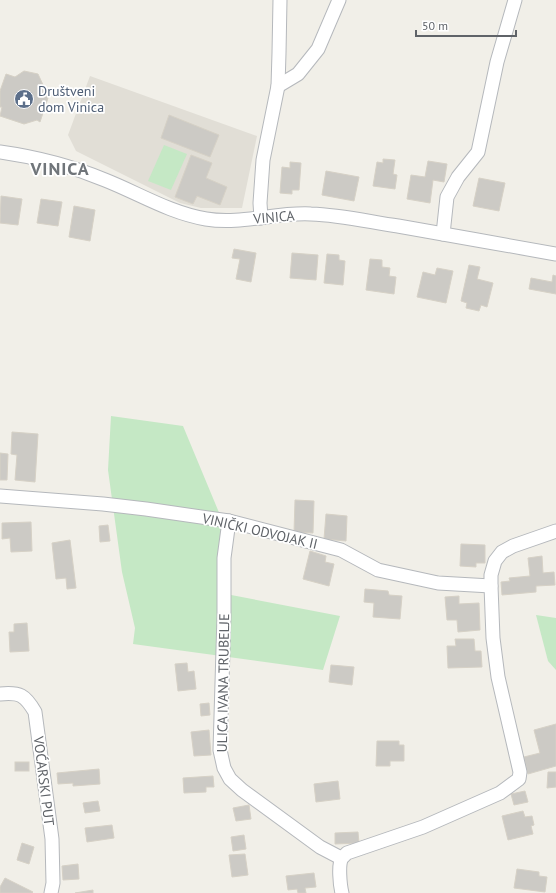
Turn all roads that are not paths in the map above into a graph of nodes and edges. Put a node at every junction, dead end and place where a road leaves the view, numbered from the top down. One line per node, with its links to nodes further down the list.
1 (280, 0): 4 (street)
2 (340, 0): 4 (street)
3 (515, 0): 7 (street)
4 (278, 86): 6 (street)
5 (0, 152): 6 (street, VINICA)
6 (260, 218): 7 (street, VINICA)
7 (443, 234): 8 (street, VINICA)
8 (556, 254)
9 (0, 496): 10 (street, VINIČKI ODVOJAK II)
10 (229, 521): 12 (street, VINIČKI ODVOJAK II); 14 (street, ULICA IVANA TRUBELJE)
11 (556, 531): 12 (street)
12 (491, 586): 14 (street)
13 (0, 694): 15 (street, VOĆARSKI PUT)
14 (342, 858): 16 (street)
15 (51, 893)
16 (342, 893)

